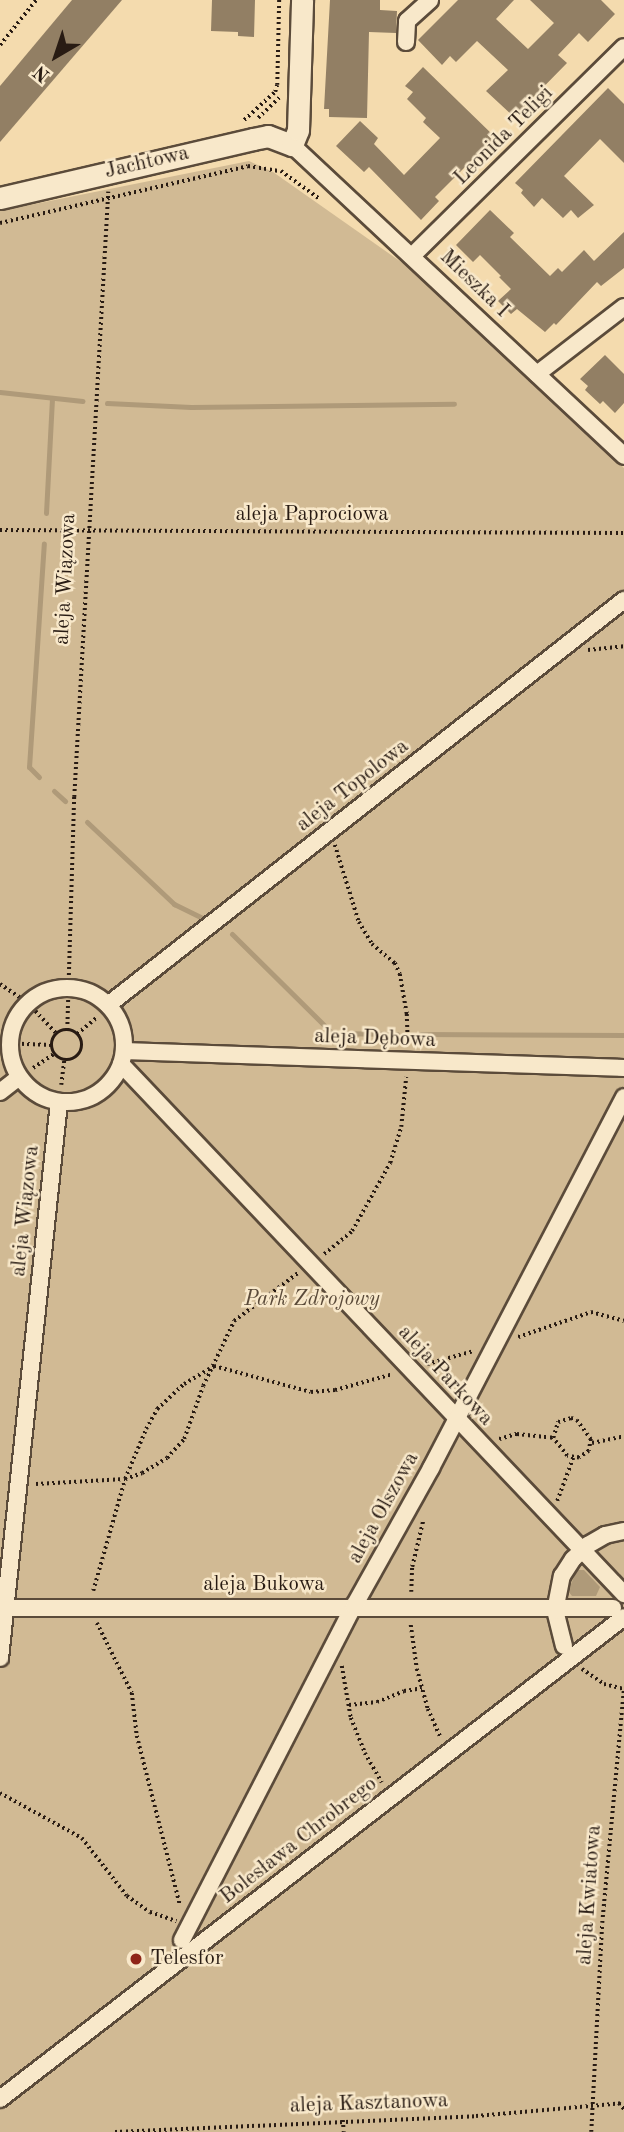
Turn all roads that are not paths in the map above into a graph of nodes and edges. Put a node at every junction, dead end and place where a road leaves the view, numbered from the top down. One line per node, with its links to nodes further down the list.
1 (302, 0): 5 (street)
2 (430, 0): 3 (street)
3 (406, 42)
4 (624, 47): 7 (street, Leonida Teligi)
5 (292, 145): 6 (street, Jachtowa); 7 (street, Mieszka I)
6 (0, 198)
7 (413, 256): 9 (street, Mieszka I)
8 (624, 307): 9 (street)
9 (537, 374): 10 (street, Mieszka I)
10 (624, 456)
11 (624, 600): 12 (street, aleja Topolowa)
12 (108, 1005): 13 (street); 14 (street)
13 (5, 1043): 16 (street)
14 (122, 1057): 15 (street, aleja Dębowa); 19 (street); 20 (street, aleja Parkowa)
15 (624, 1068)
16 (19, 1077): 17 (street); 19 (street)
17 (0, 1092)
18 (624, 1097): 20 (street, aleja Olszowa)
19 (58, 1102): 26 (street, aleja Wiązowa)
20 (456, 1418): 22 (street, aleja Parkowa); 24 (street, aleja Olszowa)
21 (624, 1531): 22 (street)
22 (582, 1550): 23 (street, aleja Parkowa); 25 (street)
23 (624, 1594)
24 (354, 1606): 25 (street, aleja Bukowa); 26 (street, aleja Bukowa); 30 (street, aleja Olszowa)
25 (555, 1607): 27 (street, aleja Bukowa); 28 (street)
26 (3, 1608): 29 (street, aleja Wiązowa)
27 (618, 1612): 31 (street, Bolesława Chrobrego)
28 (564, 1646)
29 (0, 1658)
30 (186, 1930)
31 (0, 2099)

